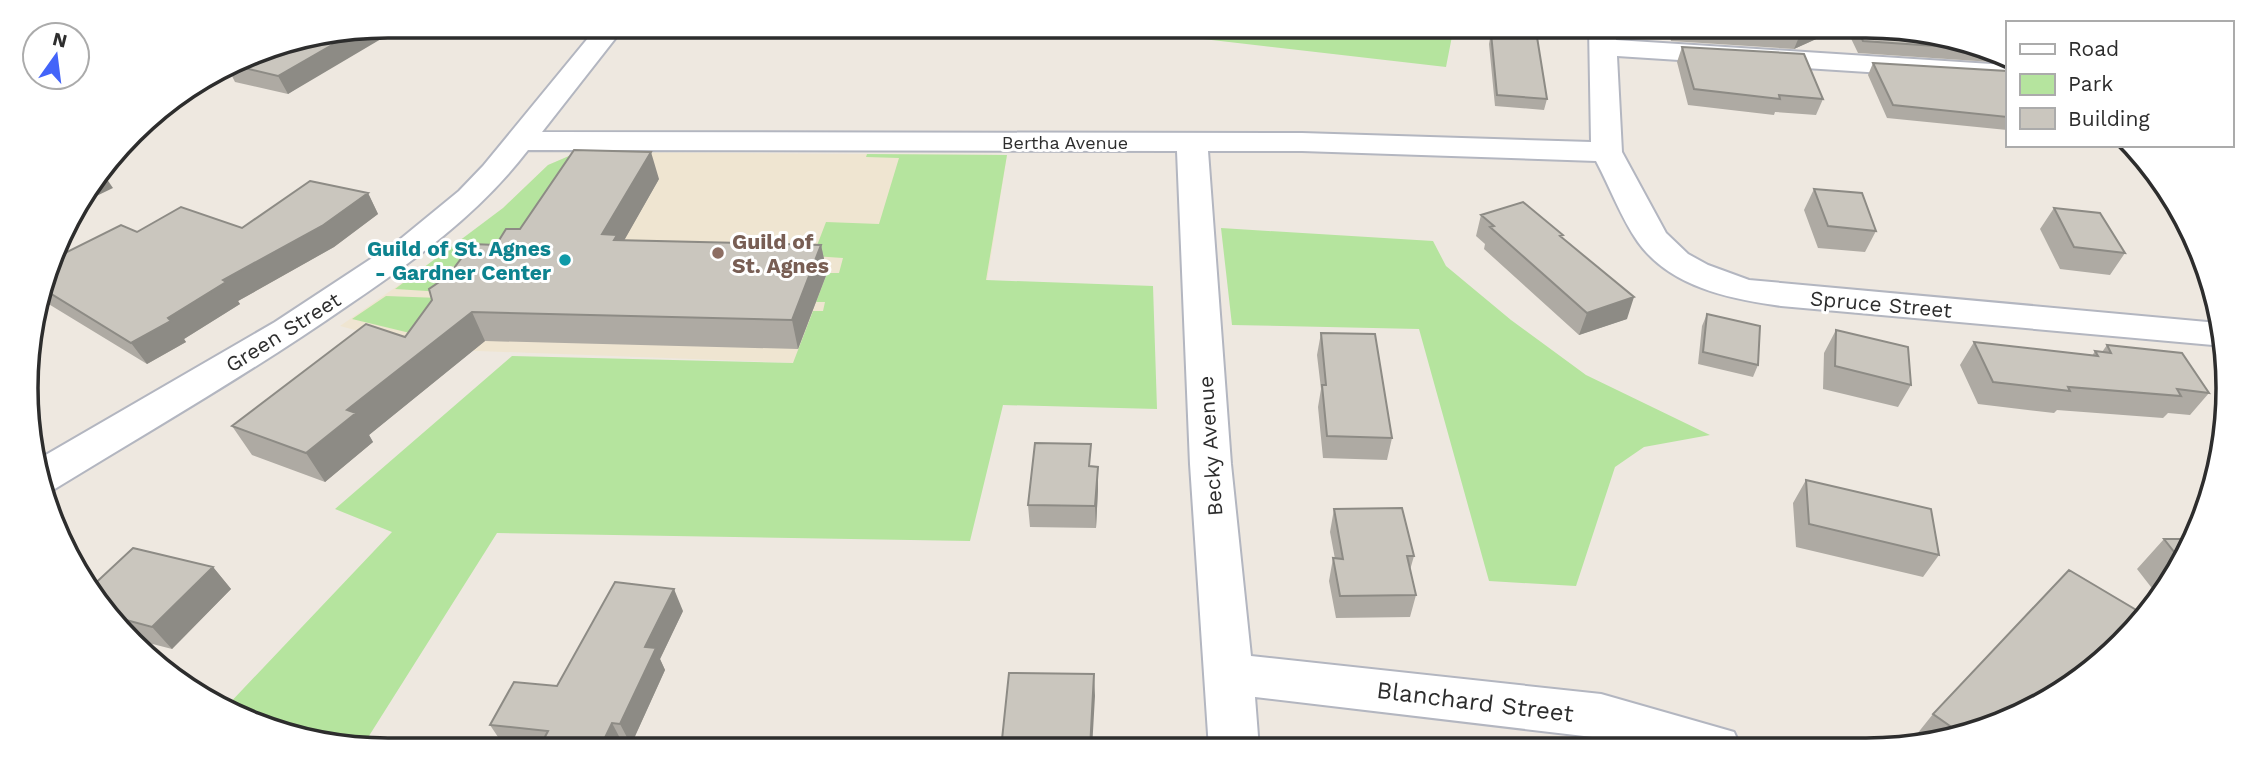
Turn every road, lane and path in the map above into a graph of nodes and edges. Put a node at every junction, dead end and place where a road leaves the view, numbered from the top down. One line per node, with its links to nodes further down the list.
1 (603, 38): 5 (street, Green Street)
2 (1603, 38): 7 (street)
3 (1614, 38): 4 (street)
4 (2006, 73)
5 (522, 141): 6 (street, Bertha Avenue); 9 (street, Green Street)
6 (1192, 142): 7 (street, Bertha Avenue); 10 (street, Becky Avenue)
7 (1607, 152): 8 (street, Spruce Street)
8 (2211, 334)
9 (47, 465)
10 (1231, 674): 11 (street, Becky Avenue); 12 (street, Blanchard Street)
11 (1234, 738)
12 (1680, 738)

